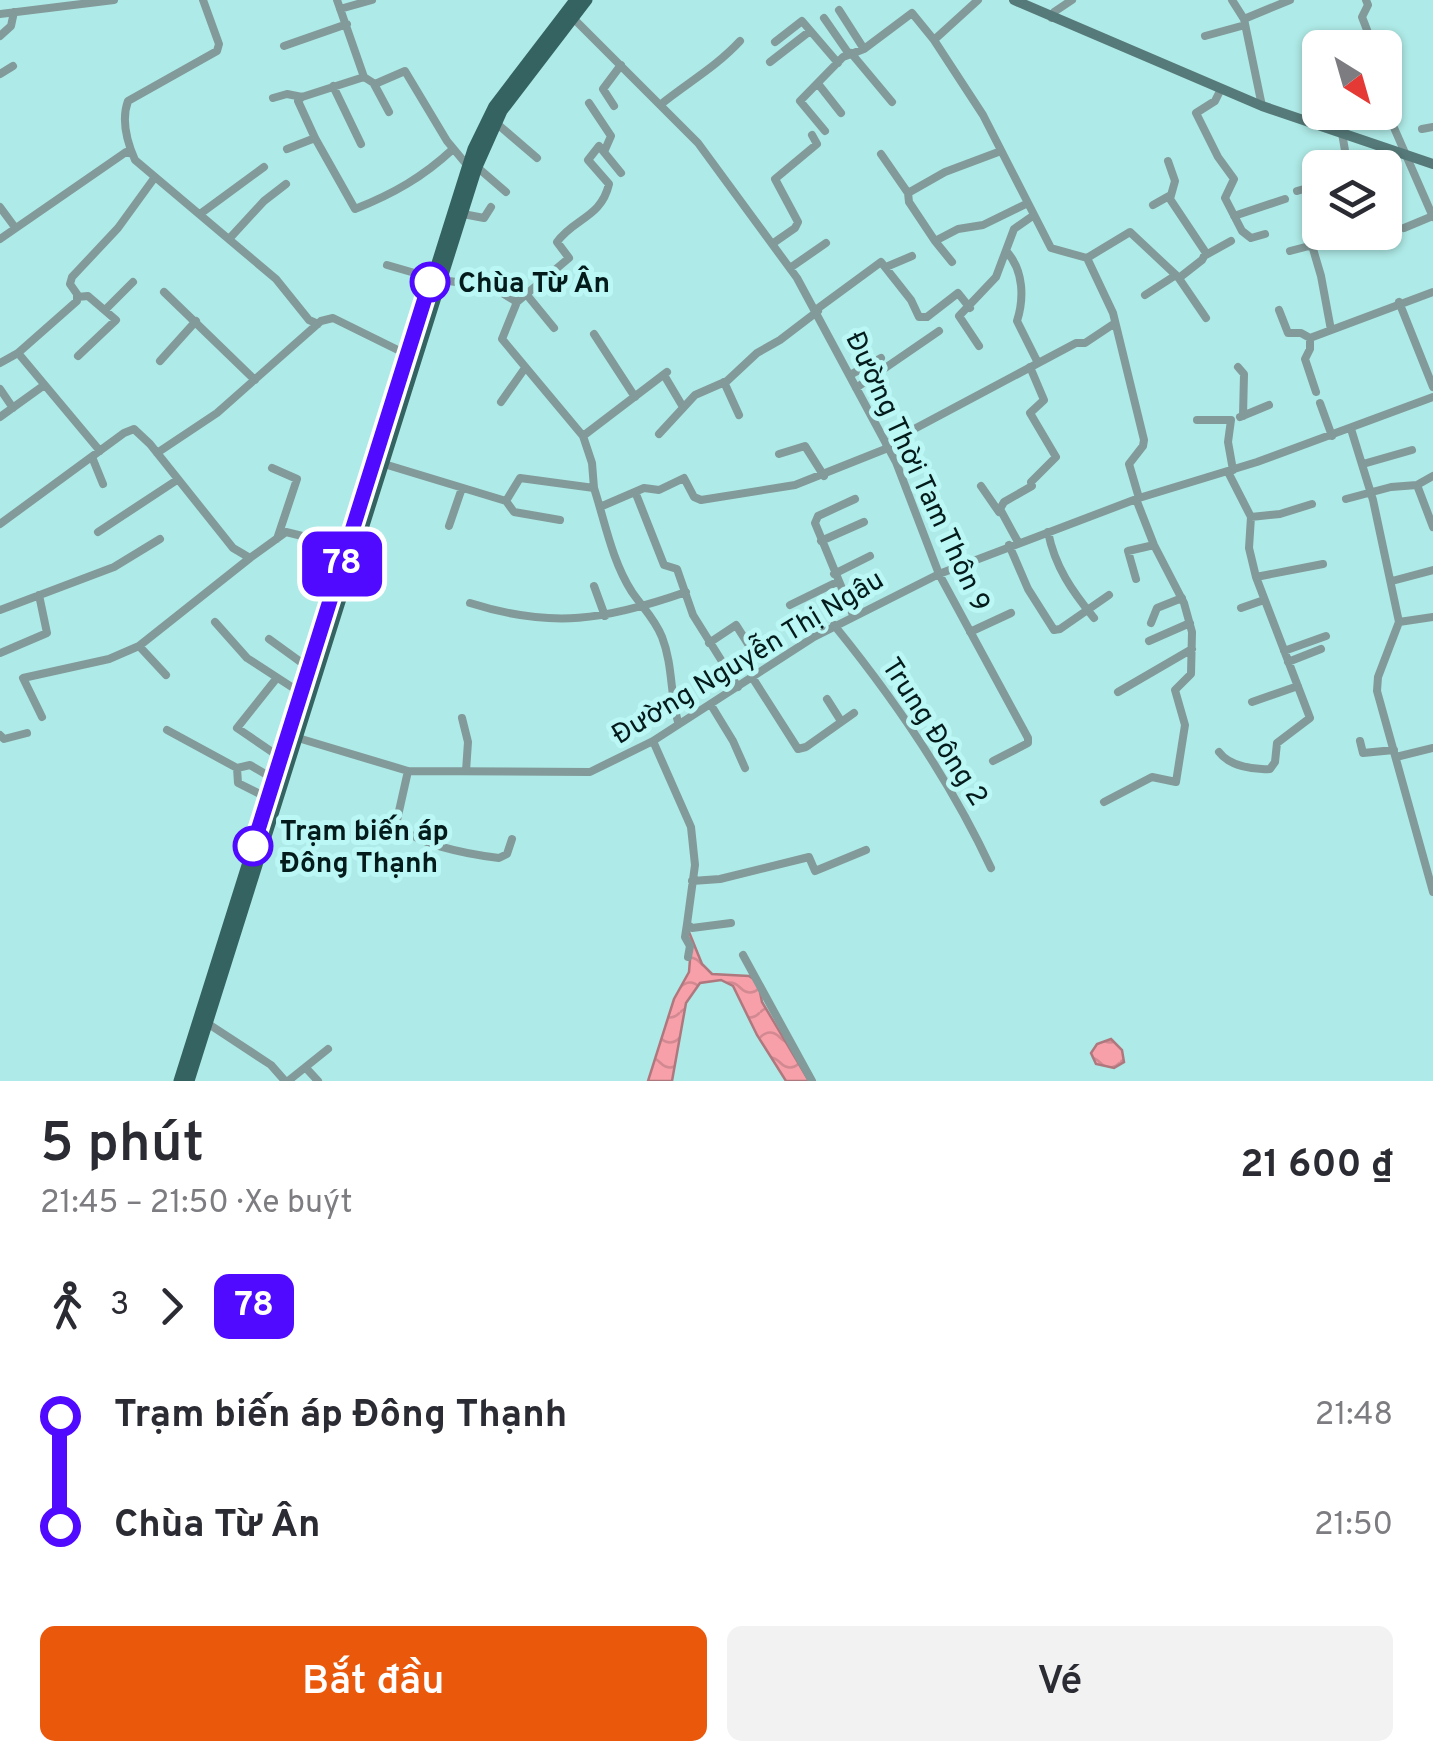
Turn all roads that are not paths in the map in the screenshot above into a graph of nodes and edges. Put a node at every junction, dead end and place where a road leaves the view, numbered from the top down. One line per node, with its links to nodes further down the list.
1 (114, 0): 12 (street)
2 (203, 0): 65 (street)
3 (372, 0): 13 (street)
4 (574, 0): 71 (main road)
5 (587, 0): 17 (main road)
6 (978, 0): 26 (street)
7 (1014, 0): 19 (main road)
8 (1072, 0): 19 (street)
9 (1232, 0): 20 (street)
10 (1290, 0): 20 (street)
11 (1366, 0): 22 (street)
12 (70, 3): 15 (street)
13 (338, 4): 21 (street)
14 (839, 10): 30 (street)
15 (14, 12): 16 (street); 24 (street)
16 (0, 14)
17 (574, 18): 34 (street, Đường Thời Tam Thôn 9); 51 (main road)
18 (824, 18): 31 (street)
19 (1052, 18): 41 (main road)
20 (1244, 22): 25 (street); 48 (street)
21 (347, 24): 29 (street); 37 (street)
22 (1367, 30)
23 (810, 31): 28 (street); 32 (street); 33 (street)
24 (0, 36)
25 (1205, 36)
26 (934, 40): 30 (street); 63 (street)
27 (740, 42): 46 (street)
28 (775, 42)
29 (284, 46)
30 (864, 48): 31 (street)
31 (850, 54): 33 (street); 44 (street)
32 (770, 62)
33 (838, 63): 39 (street)
34 (620, 65): 46 (street, Đường Thời Tam Thôn 9); 47 (street)
35 (13, 66): 36 (street)
36 (0, 74)
37 (364, 77): 38 (street); 40 (street)
38 (374, 84): 49 (street); 61 (street)
39 (818, 85): 50 (street); 55 (street)
40 (333, 86): 42 (street); 59 (street)
41 (1221, 89): 48 (main road); 89 (street)
42 (302, 97): 43 (street); 58 (street)
43 (273, 98)
44 (892, 102)
45 (589, 103): 64 (street)
46 (660, 105): 99 (street, Đường Thời Tam Thôn 9)
47 (614, 106)
48 (1262, 106): 56 (main road)
49 (390, 112)
50 (841, 113)
51 (496, 122): 68 (street); 71 (main road)
52 (1433, 127): 53 (street)
53 (1422, 129)
54 (1395, 130): 67 (street)
55 (826, 131)
56 (1342, 133): 62 (street); 67 (main road)
57 (812, 135): 99 (street)
58 (315, 138): 60 (street); 61 (street)
59 (361, 144)
60 (288, 149)
61 (453, 150): 71 (street)
62 (1345, 150)
63 (1001, 151): 79 (street); 82 (street)
64 (604, 152): 73 (street); 116 (street)
65 (132, 154): 74 (street); 91 (street)
66 (880, 154): 79 (street)
67 (1407, 155): 70 (main road); 90 (street)
68 (538, 158)
69 (1168, 162): 80 (street)
70 (1433, 164)
71 (472, 166): 78 (street); 87 (main road); 112 (main road)
72 (264, 168): 86 (street)
73 (621, 172)
74 (155, 177): 86 (street); 117 (street)
75 (286, 184): 95 (street)
76 (1302, 190): 77 (street)
77 (1298, 191)
78 (506, 192)
79 (908, 193): 96 (street)
80 (1170, 196): 83 (street); 105 (street)
81 (1285, 199): 89 (street)
82 (1028, 203): 88 (street); 96 (street)
83 (1153, 205)
84 (0, 206): 91 (street)
85 (491, 207): 87 (street)
86 (200, 214): 95 (street)
87 (462, 214): 112 (main road)
88 (1034, 215): 103 (street); 106 (street)
89 (1234, 216): 93 (street)
90 (1433, 216): 92 (street)
91 (14, 226): 94 (street)
92 (1404, 228)
93 (1265, 234)
94 (0, 239)
95 (229, 239): 128 (street)
96 (935, 241): 107 (street)
97 (1231, 242): 105 (street)
98 (826, 243): 109 (street)
99 (772, 244): 109 (street, Đường Thời Tam Thôn 9)
100 (1302, 248): 102 (street)
101 (1314, 250): 130 (street)
102 (1290, 251)
103 (1007, 252): 121 (street); 141 (street)
104 (912, 256): 110 (street)
105 (1204, 256): 111 (street)
106 (1088, 258): 111 (street); 127 (street)
107 (952, 262)
108 (388, 265): 112 (street)
109 (790, 268): 123 (street, Đường Thời Tam Thôn 9)
110 (886, 268): 121 (street); 123 (street)
111 (1178, 277): 118 (street); 125 (street)
112 (437, 279): 119 (street); 136 (main road); 173 (main road)
113 (134, 282): 122 (street)
114 (164, 292): 126 (street)
115 (1433, 292): 120 (street)
116 (527, 294): 119 (street); 129 (street)
117 (77, 296): 122 (street); 135 (street)
118 (1145, 296)
119 (517, 302): 143 (street)
120 (1399, 302): 130 (street); 148 (street)
121 (970, 308): 134 (street)
122 (105, 310): 137 (street)
123 (817, 310): 144 (street, Đường Thời Tam Thôn 9); 146 (street)
124 (1279, 310): 133 (street)
125 (1206, 318)
126 (196, 322): 139 (street); 145 (street)
127 (1115, 323): 141 (street); 188 (street)
128 (318, 324): 136 (street); 145 (street)
129 (554, 328)
130 (1331, 330): 133 (street)
131 (939, 331): 149 (street)
132 (594, 334): 152 (street)
133 (1310, 338): 151 (street)
134 (979, 346)
135 (18, 353): 140 (street); 147 (street)
136 (408, 355): 207 (main road)
137 (78, 356)
138 (881, 358): 144 (street)
139 (160, 362)
140 (0, 363)
141 (1034, 365): 168 (street); 193 (street)
142 (1238, 367): 160 (street)
143 (525, 368): 154 (street); 166 (street)
144 (850, 375): 149 (street, Đường Thời Tam Thôn 9)
145 (255, 380): 170 (street)
146 (724, 382): 157 (street); 159 (street)
147 (43, 386): 158 (street); 171 (street)
148 (1433, 387)
149 (856, 388): 168 (street, Đường Thời Tam Thôn 9)
150 (0, 389): 158 (street)
151 (1316, 392)
152 (636, 397): 157 (street); 166 (street)
153 (1433, 398): 164 (street, Đường Nguyễn Thị Ngâu)
154 (501, 402)
155 (1320, 403): 167 (street)
156 (1268, 405): 160 (street)
157 (683, 407): 165 (street)
158 (13, 408): 161 (street)
159 (739, 415)
160 (1243, 416): 163 (street)
161 (0, 417)
162 (1196, 420): 163 (street)
163 (1231, 420): 176 (street)
164 (1351, 429): 167 (street, Đường Nguyễn Thị Ngâu); 174 (street)
165 (659, 434)
166 (583, 436): 184 (street)
167 (1332, 436): 176 (street, Đường Nguyễn Thị Ngâu)
168 (887, 446): 177 (street); 212 (street, Đường Thời Tam Thôn 9)
169 (1412, 450): 174 (street)
170 (158, 453): 171 (street); 179 (street)
171 (96, 454): 180 (street); 197 (street)
172 (779, 454): 177 (street)
173 (384, 464): 183 (street); 270 (main road)
174 (1363, 464): 185 (street)
175 (272, 468): 203 (street)
176 (1231, 471): 188 (street, Đường Nguyễn Thị Ngâu); 194 (street)
177 (824, 476): 186 (street)
178 (1433, 476): 181 (street)
179 (177, 480): 200 (street); 209 (street)
180 (103, 484)
181 (1417, 485): 185 (street); 199 (street)
182 (980, 486): 193 (street)
183 (462, 488): 190 (street); 198 (street)
184 (594, 488): 190 (street); 192 (street)
185 (1371, 493): 189 (street); 216 (street)
186 (636, 494): 192 (street); 218 (street)
187 (855, 499): 204 (street)
188 (1138, 499): 201 (street, Đường Nguyễn Thị Ngâu); 206 (street)
189 (1346, 500)
190 (506, 501): 195 (street)
191 (1312, 504): 194 (street)
192 (600, 508): 225 (street)
193 (1002, 516): 205 (street)
194 (1251, 517): 213 (street)
195 (560, 520)
196 (864, 522): 204 (street)
197 (0, 524)
198 (449, 526)
199 (1433, 527)
200 (98, 532)
201 (1048, 532): 205 (street, Đường Nguyễn Thị Ngâu); 228 (street)
202 (160, 539): 219 (street)
203 (277, 539): 207 (street); 209 (street)
204 (822, 541): 214 (street)
205 (1013, 544): 212 (street, Đường Nguyễn Thị Ngâu); 228 (street)
206 (1154, 545): 215 (street); 221 (street)
207 (347, 547): 251 (main road)
208 (870, 556): 214 (street)
209 (250, 558): 244 (street)
210 (1324, 564): 213 (street)
211 (1433, 570): 216 (street)
212 (939, 574): 230 (street, Đường Nguyễn Thị Ngâu); 239 (street, Đường Thời Tam Thôn 9)
213 (1256, 577): 222 (street)
214 (835, 578): 224 (street); 230 (street)
215 (1136, 579)
216 (1392, 581): 236 (street)
217 (594, 586): 231 (street)
218 (686, 592): 225 (street); 243 (street)
219 (39, 595): 227 (street); 249 (street)
220 (1108, 595): 228 (street)
221 (1182, 598): 235 (street); 237 (street)
222 (1264, 600): 226 (street); 248 (street)
223 (470, 603): 231 (street)
224 (790, 605)
225 (646, 606): 231 (street); 266 (street)
226 (1241, 608)
227 (0, 610)
228 (1087, 610): 233 (street)
229 (1011, 613): 239 (street)
230 (853, 615): 238 (street, Đường Nguyễn Thị Ngâu)
231 (604, 616)
232 (1433, 617): 236 (street)
233 (1094, 618)
234 (215, 622): 254 (street)
235 (1151, 622)
236 (1399, 622): 277 (street)
237 (1190, 624): 242 (street); 247 (street)
238 (834, 626): 253 (street, Đường Nguyễn Thị Ngâu); 291 (street, Trung Đông 2)
239 (970, 632): 273 (street, Đường Thời Tam Thôn 9)
240 (1326, 636): 248 (street)
241 (269, 640): 251 (street)
242 (1149, 641)
243 (710, 642): 245 (street); 256 (street)
244 (140, 646): 252 (street); 263 (street)
245 (750, 648)
246 (1321, 649): 250 (street)
247 (1192, 650): 257 (street); 286 (street)
248 (1284, 651): 250 (street)
249 (0, 652)
250 (1288, 662): 255 (street)
251 (309, 668): 258 (main road)
252 (166, 675)
253 (752, 677): 256 (street, Đường Nguyễn Thị Ngâu); 265 (street)
254 (276, 679): 258 (street); 278 (street)
255 (1298, 686): 260 (street); 275 (street)
256 (738, 688): 261 (street, Đường Nguyễn Thị Ngâu)
257 (1118, 692)
258 (301, 693): 270 (main road)
259 (826, 700): 265 (street)
260 (1252, 702)
261 (710, 705): 266 (street, Đường Nguyễn Thị Ngâu); 281 (street)
262 (854, 713): 265 (street)
263 (42, 717)
264 (462, 718): 283 (street)
265 (841, 721)
266 (678, 722): 272 (street, Đường Nguyễn Thị Ngâu)
267 (167, 730): 280 (street)
268 (27, 733): 269 (street)
269 (0, 736)
270 (293, 736): 278 (main road); 282 (street, Đường Nguyễn Thị Ngâu); 298 (main road)
271 (1360, 741): 277 (street)
272 (653, 742): 283 (street, Đường Nguyễn Thị Ngâu); 292 (street)
273 (1028, 743): 276 (street, Đường Thời Tam Thôn 9); 279 (street)
274 (1433, 748): 277 (street)
275 (1219, 752)
276 (1033, 753)
277 (1395, 754): 289 (street)
278 (281, 758): 284 (main road)
279 (993, 761)
280 (238, 768): 284 (street); 285 (street)
281 (744, 768)
282 (408, 771): 283 (street, Đường Nguyễn Thị Ngâu); 287 (street)
283 (466, 771)
284 (274, 779): 285 (main road)
285 (268, 798): 301 (main road)
286 (1104, 802)
287 (512, 839)
288 (1433, 843): 289 (street)
289 (1420, 846): 293 (street)
290 (866, 850): 292 (street)
291 (991, 868)
292 (692, 881): 295 (street)
293 (1433, 892)
294 (730, 923): 295 (street)
295 (688, 924): 297 (street)
296 (743, 955): 305 (street)
297 (688, 957)
298 (207, 1023): 302 (main road); 303 (street)
299 (328, 1050): 300 (street)
300 (306, 1068): 303 (street); 304 (street)
301 (179, 1081)
302 (189, 1081)
303 (287, 1081)
304 (318, 1081)
305 (812, 1081)

